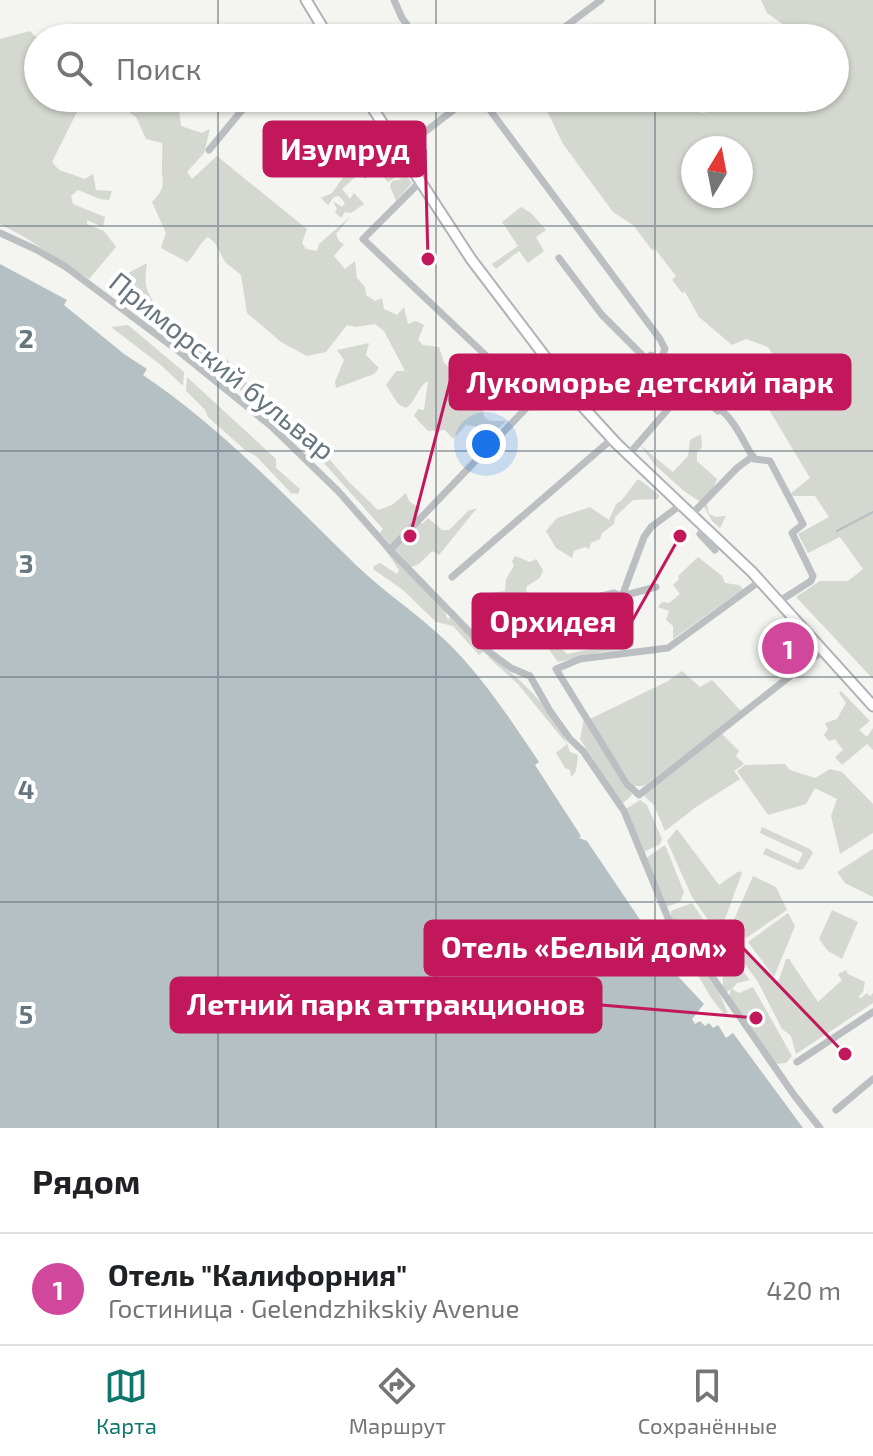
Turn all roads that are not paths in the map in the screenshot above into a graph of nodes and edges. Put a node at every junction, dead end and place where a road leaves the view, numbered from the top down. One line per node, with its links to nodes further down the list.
1 (306, 0): 4 (main road)
2 (394, 0): 6 (street)
3 (601, 0): 7 (street)
4 (319, 22): 5 (street)
5 (317, 24)
6 (406, 24)
7 (569, 24)
8 (240, 112): 12 (street)
9 (375, 112): 13 (main road)
10 (451, 112): 13 (street)
11 (491, 112): 18 (street)
12 (209, 150)
13 (400, 151): 14 (main road)
14 (420, 182): 19 (main road); 21 (street)
15 (0, 233): 29 (street, Приморский бульвар)
16 (559, 258): 17 (street)
17 (645, 358): 18 (street); 22 (street)
18 (660, 360): 20 (street)
19 (558, 375): 21 (street); 22 (main road)
20 (689, 385): 24 (street); 25 (street)
21 (533, 400): 29 (street)
22 (584, 408): 23 (main road)
23 (612, 439): 24 (main road); 31 (street)
24 (629, 454): 26 (main road)
25 (753, 456): 27 (street); 35 (street)
26 (682, 504): 27 (main road); 34 (street)
27 (692, 514): 28 (main road)
28 (706, 527): 30 (street); 32 (main road)
29 (390, 550): 44 (street, Приморский бульвар)
30 (715, 550)
31 (452, 577)
32 (760, 581): 35 (main road); 38 (street)
33 (656, 587): 34 (street)
34 (622, 596): 36 (street); 37 (street)
35 (778, 602): 38 (main road)
36 (551, 619)
37 (630, 644)
38 (822, 651): 39 (main road)
39 (873, 706)
40 (873, 1012): 41 (street)
41 (797, 1062)
42 (873, 1079): 43 (street)
43 (836, 1110)
44 (820, 1128)

